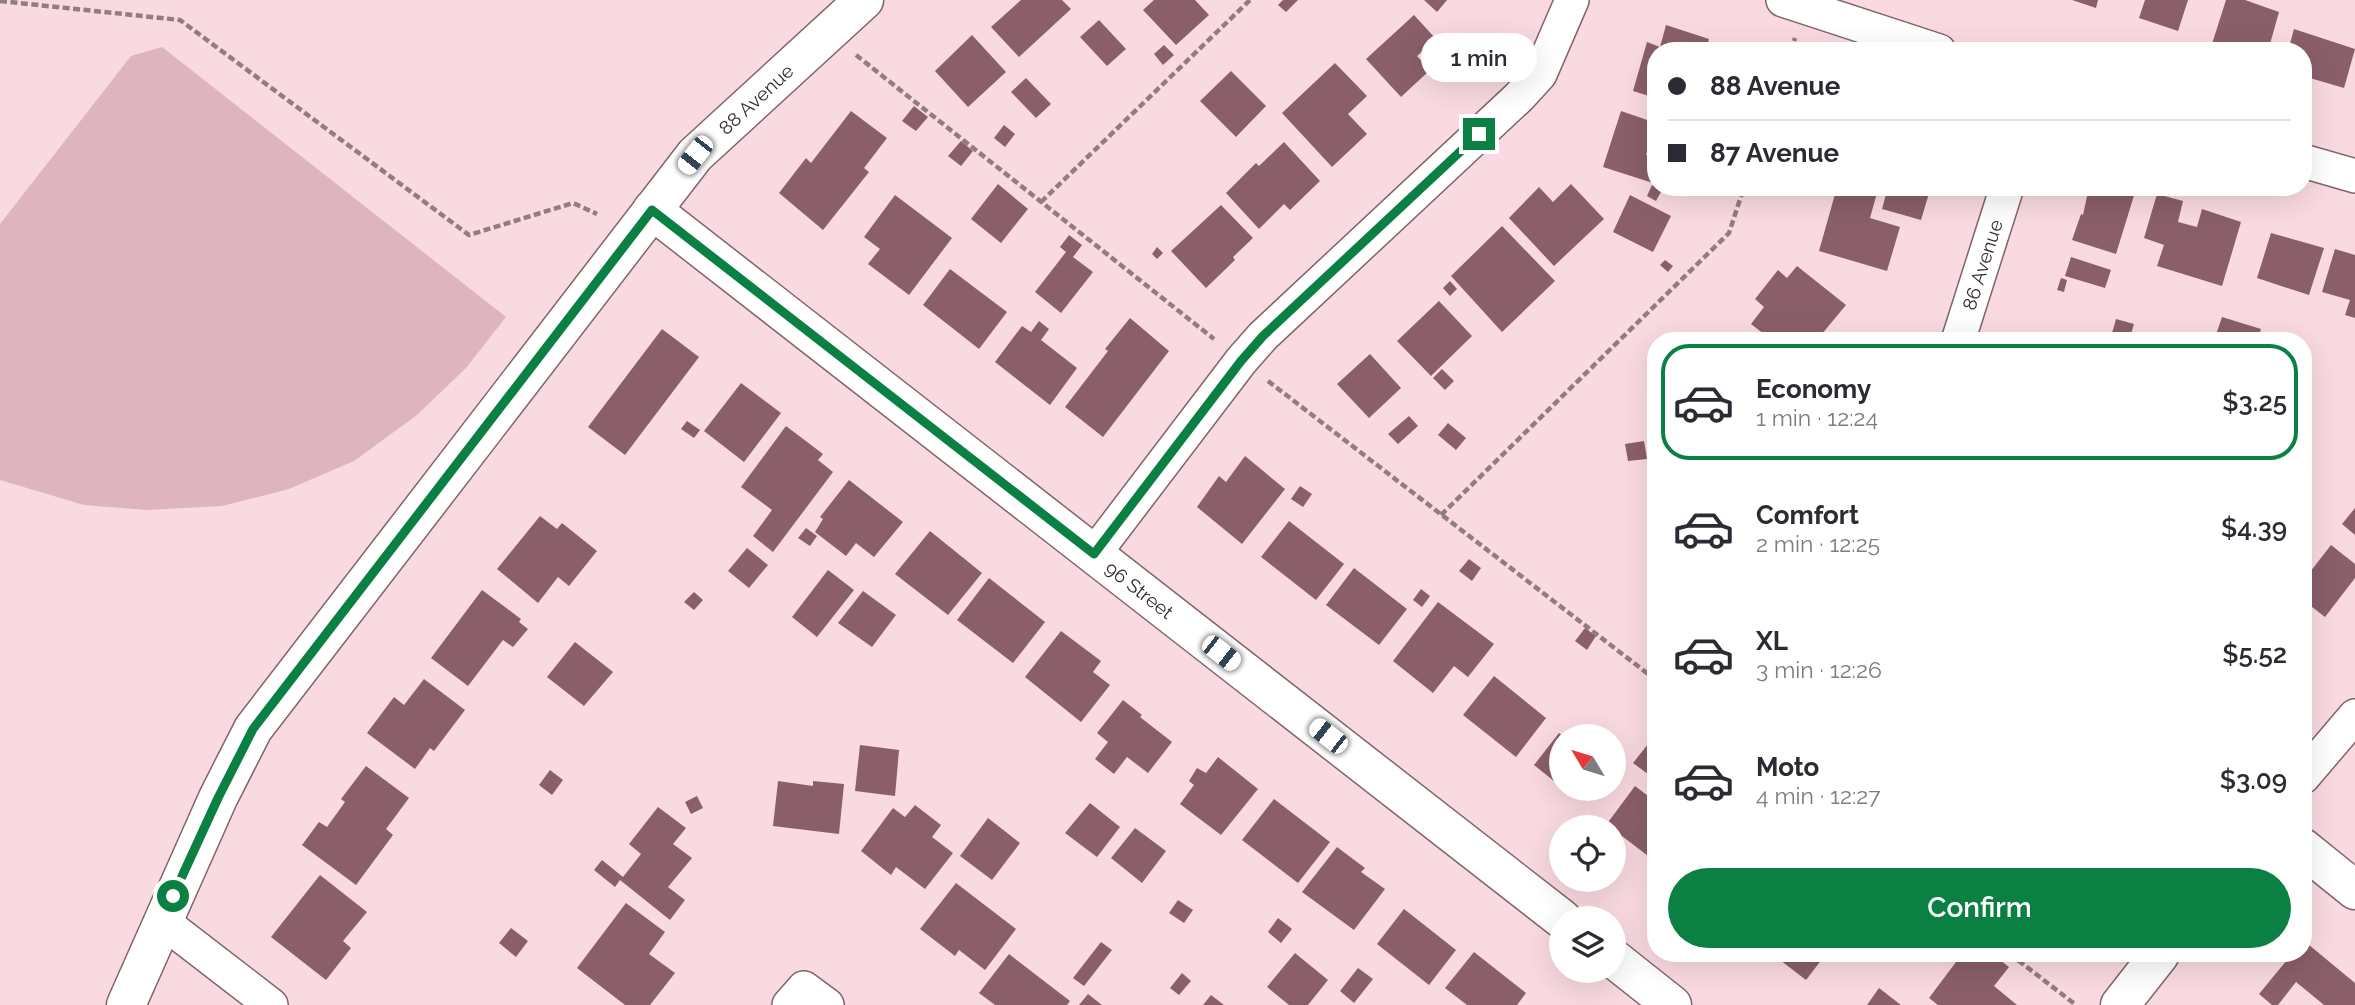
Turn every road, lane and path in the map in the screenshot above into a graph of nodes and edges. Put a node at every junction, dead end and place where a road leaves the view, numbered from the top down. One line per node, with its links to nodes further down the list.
1 (864, 0): 12 (street, 88 Avenue)
2 (1250, 0): 11 (path)
3 (1572, 0): 16 (street)
4 (1783, 0): 6 (street)
5 (0, 1): 13 (path)
6 (1911, 42)
7 (2312, 164): 8 (street)
8 (2355, 176)
9 (1741, 196): 15 (path)
10 (2004, 196): 14 (street, 86 Avenue)
11 (1041, 202)
12 (652, 210): 16 (street, 96 Street); 22 (street, 88 Avenue)
13 (597, 214)
14 (1961, 332)
15 (1441, 514)
16 (1094, 554): 21 (street, 96 Street)
17 (2355, 716): 18 (street)
18 (2312, 766)
19 (2312, 855): 20 (street)
20 (2355, 890)
21 (1549, 909)
22 (162, 921): 26 (street, 88 Avenue); 27 (street)
23 (2020, 962): 29 (path)
24 (2154, 962): 30 (street)
25 (1626, 969): 28 (street)
26 (126, 1005)
27 (271, 1005)
28 (1672, 1005)
29 (2076, 1005)
30 (2120, 1005)

